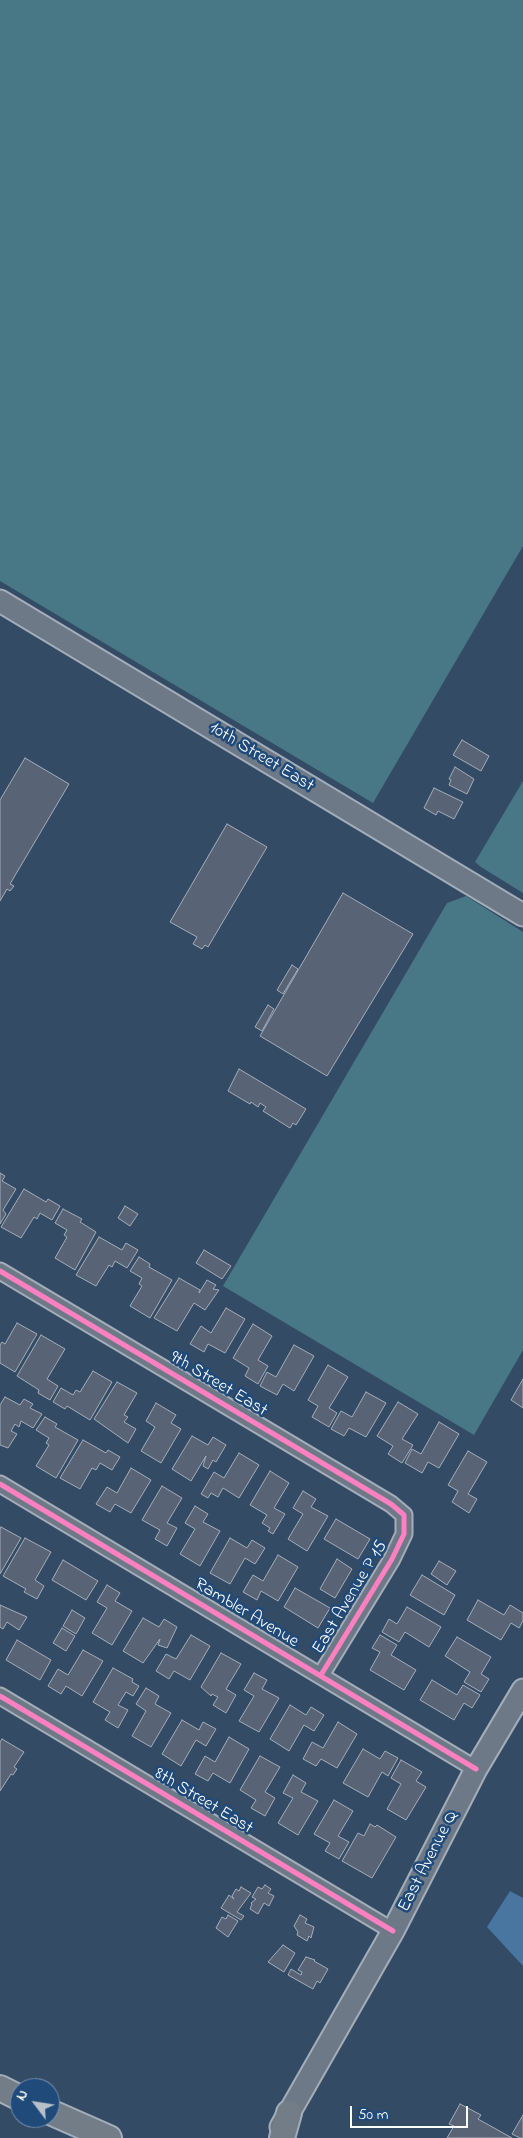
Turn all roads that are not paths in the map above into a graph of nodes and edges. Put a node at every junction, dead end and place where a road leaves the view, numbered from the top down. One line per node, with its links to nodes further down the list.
1 (0, 601): 2 (main road, 10th Street East)
2 (523, 915)
3 (0, 1271): 5 (street, 9th Street East)
4 (0, 1484): 6 (street, Rambler Avenue)
5 (404, 1534): 6 (street, East Avenue P 15)
6 (321, 1675): 9 (street, Rambler Avenue)
7 (523, 1690): 9 (main road, East Avenue Q)
8 (0, 1696): 10 (street, 8th Street East)
9 (476, 1769): 10 (main road, East Avenue Q)
10 (393, 1931): 11 (main road, East Avenue Q)
11 (289, 2113): 14 (main road, East Avenue Q); 15 (main road)
12 (60, 2116): 13 (main road)
13 (109, 2138)
14 (275, 2138)
15 (282, 2138)

